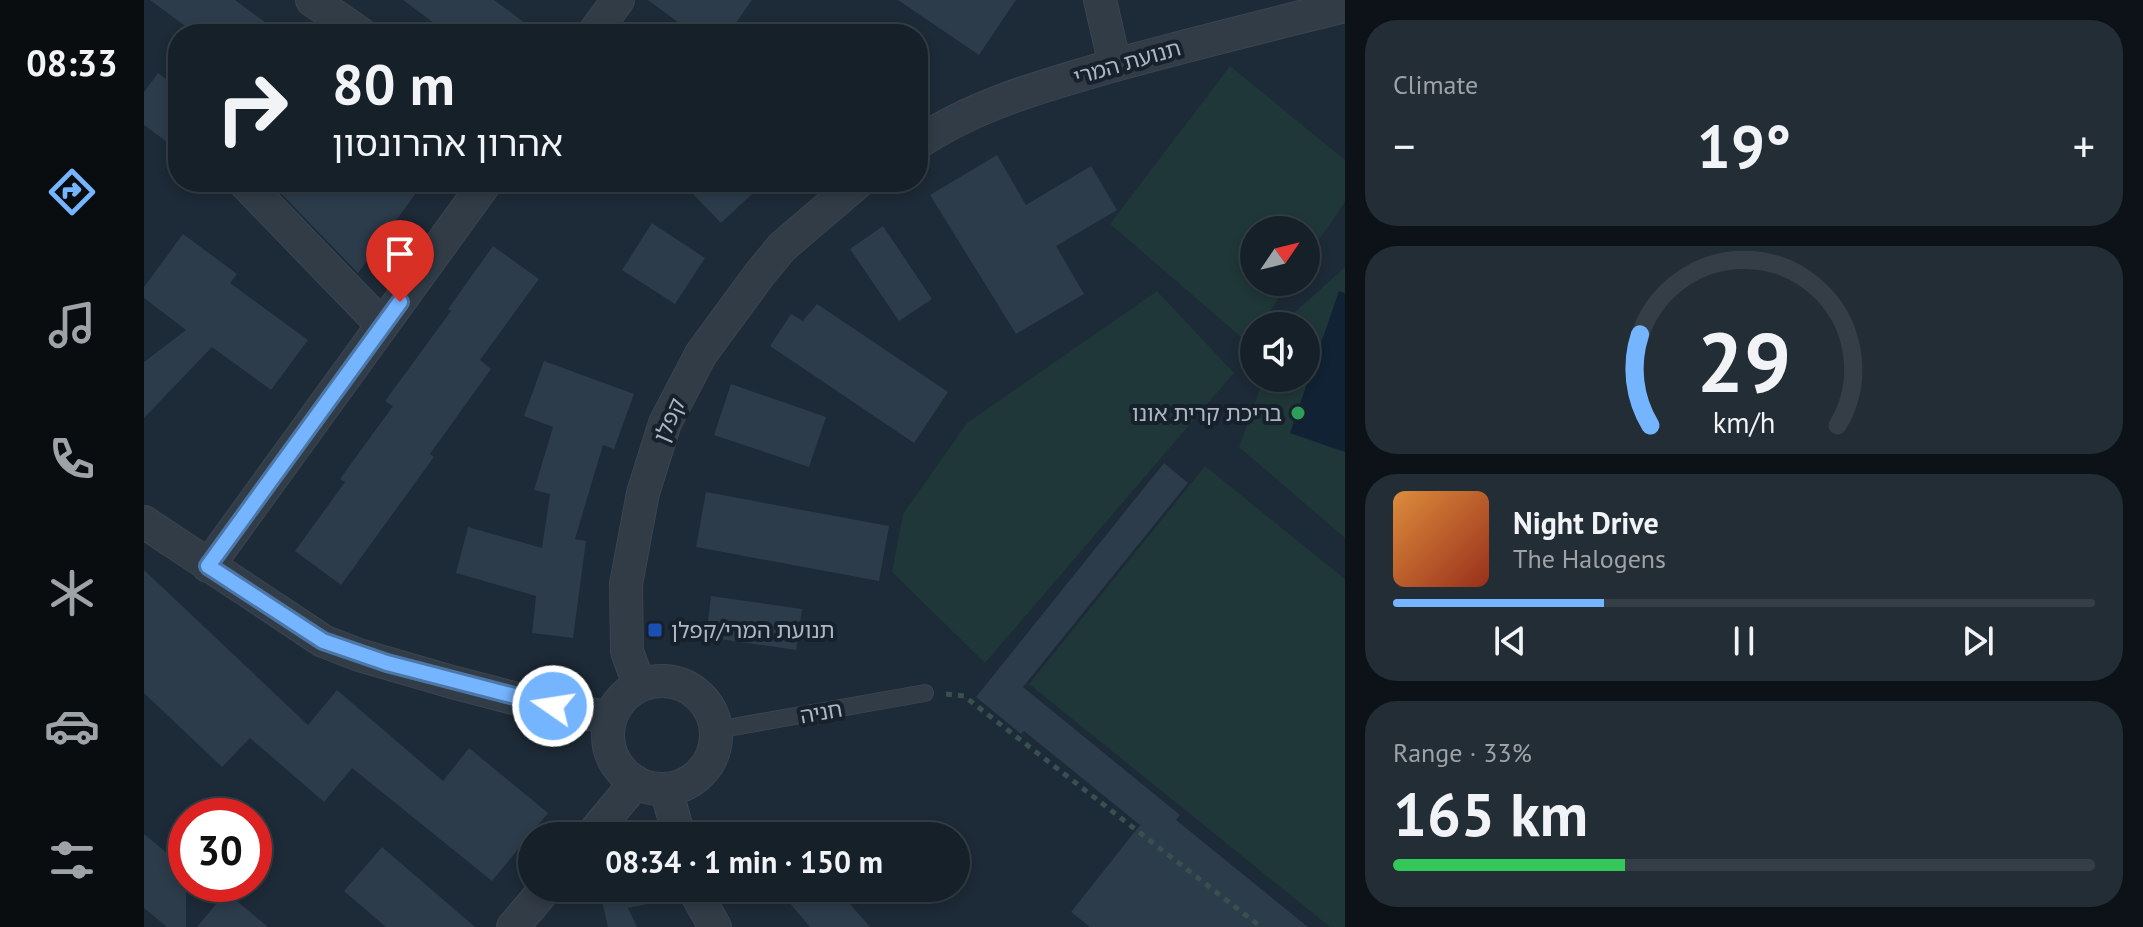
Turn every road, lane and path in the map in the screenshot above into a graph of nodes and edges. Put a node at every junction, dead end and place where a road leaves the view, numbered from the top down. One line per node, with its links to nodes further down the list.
1 (312, 0): 5 (street)
2 (618, 0): 6 (street)
3 (1100, 0): 7 (street)
4 (1345, 6): 7 (street, תנועת המרי)
5 (347, 24)
6 (600, 24)
7 (1115, 65): 8 (street, תנועת המרי)
8 (928, 136)
9 (254, 192): 12 (street)
10 (479, 192): 12 (street)
11 (845, 192): 15 (street, קפלן)
12 (382, 325): 14 (street)
13 (144, 522): 14 (street)
14 (208, 566): 17 (street)
15 (639, 685): 17 (street); 18 (street)
16 (925, 693): 18 (lane, חניה); 26 (path)
17 (610, 718): 19 (street)
18 (716, 730): 19 (street)
19 (651, 786): 20 (street); 21 (street)
20 (608, 822)
21 (671, 822)
22 (534, 902): 24 (street)
23 (701, 902): 25 (street)
24 (513, 927)
25 (715, 927)
26 (1261, 927)

